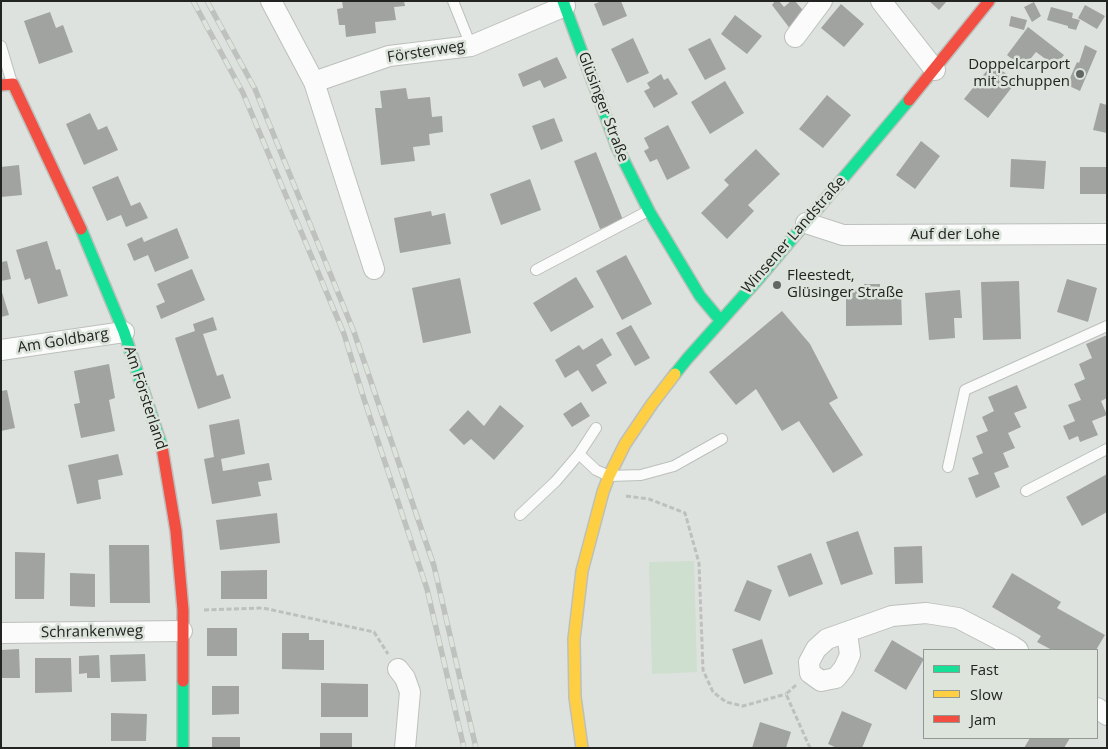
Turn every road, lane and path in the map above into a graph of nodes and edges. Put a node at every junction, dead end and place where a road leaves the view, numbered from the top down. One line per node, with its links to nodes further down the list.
1 (271, 1): 11 (street)
2 (453, 1): 9 (lane)
3 (822, 1): 7 (street)
4 (881, 1): 10 (street)
5 (989, 1): 10 (street, Winsener Landstraße)
6 (564, 4): 9 (street, Försterweg); 13 (street, Glüsinger Straße)
7 (795, 37)
8 (1, 46): 12 (lane)
9 (471, 46): 11 (street, Försterweg)
10 (935, 70): 14 (street, Winsener Landstraße)
11 (314, 82): 16 (street)
12 (7, 84): 20 (street, Am Försterland)
13 (649, 211): 17 (lane); 18 (street, Glüsinger Straße)
14 (806, 223): 15 (street, Auf der Lohe); 18 (street, Winsener Landstraße)
15 (1107, 234)
16 (374, 269)
17 (536, 270)
18 (720, 320): 27 (street, Winsener Landstraße)
19 (1107, 326): 26 (lane)
20 (124, 332): 21 (street, Am Goldbarg); 31 (street, Am Försterland)
21 (1, 350)
22 (596, 428): 25 (lane)
23 (722, 439): 27 (lane)
24 (1107, 449): 28 (lane)
25 (579, 454): 27 (lane); 30 (lane)
26 (948, 467)
27 (609, 476): 29 (street, Winsener Landstraße)
28 (1026, 491)
29 (603, 492): 38 (path); 41 (street, Winsener Landstraße)
30 (520, 515)
31 (183, 610): 32 (street, Am Försterland); 36 (path)
32 (182, 631): 34 (street, Schrankenweg); 39 (street, Am Försterland)
33 (846, 632): 35 (street); 37 (street); 37 (street)
34 (1, 633)
35 (1016, 649)
36 (398, 669): 40 (street)
37 (810, 673): 38 (path)
38 (786, 694): 42 (path)
39 (183, 748)
40 (405, 748)
41 (582, 748)
42 (810, 748)

